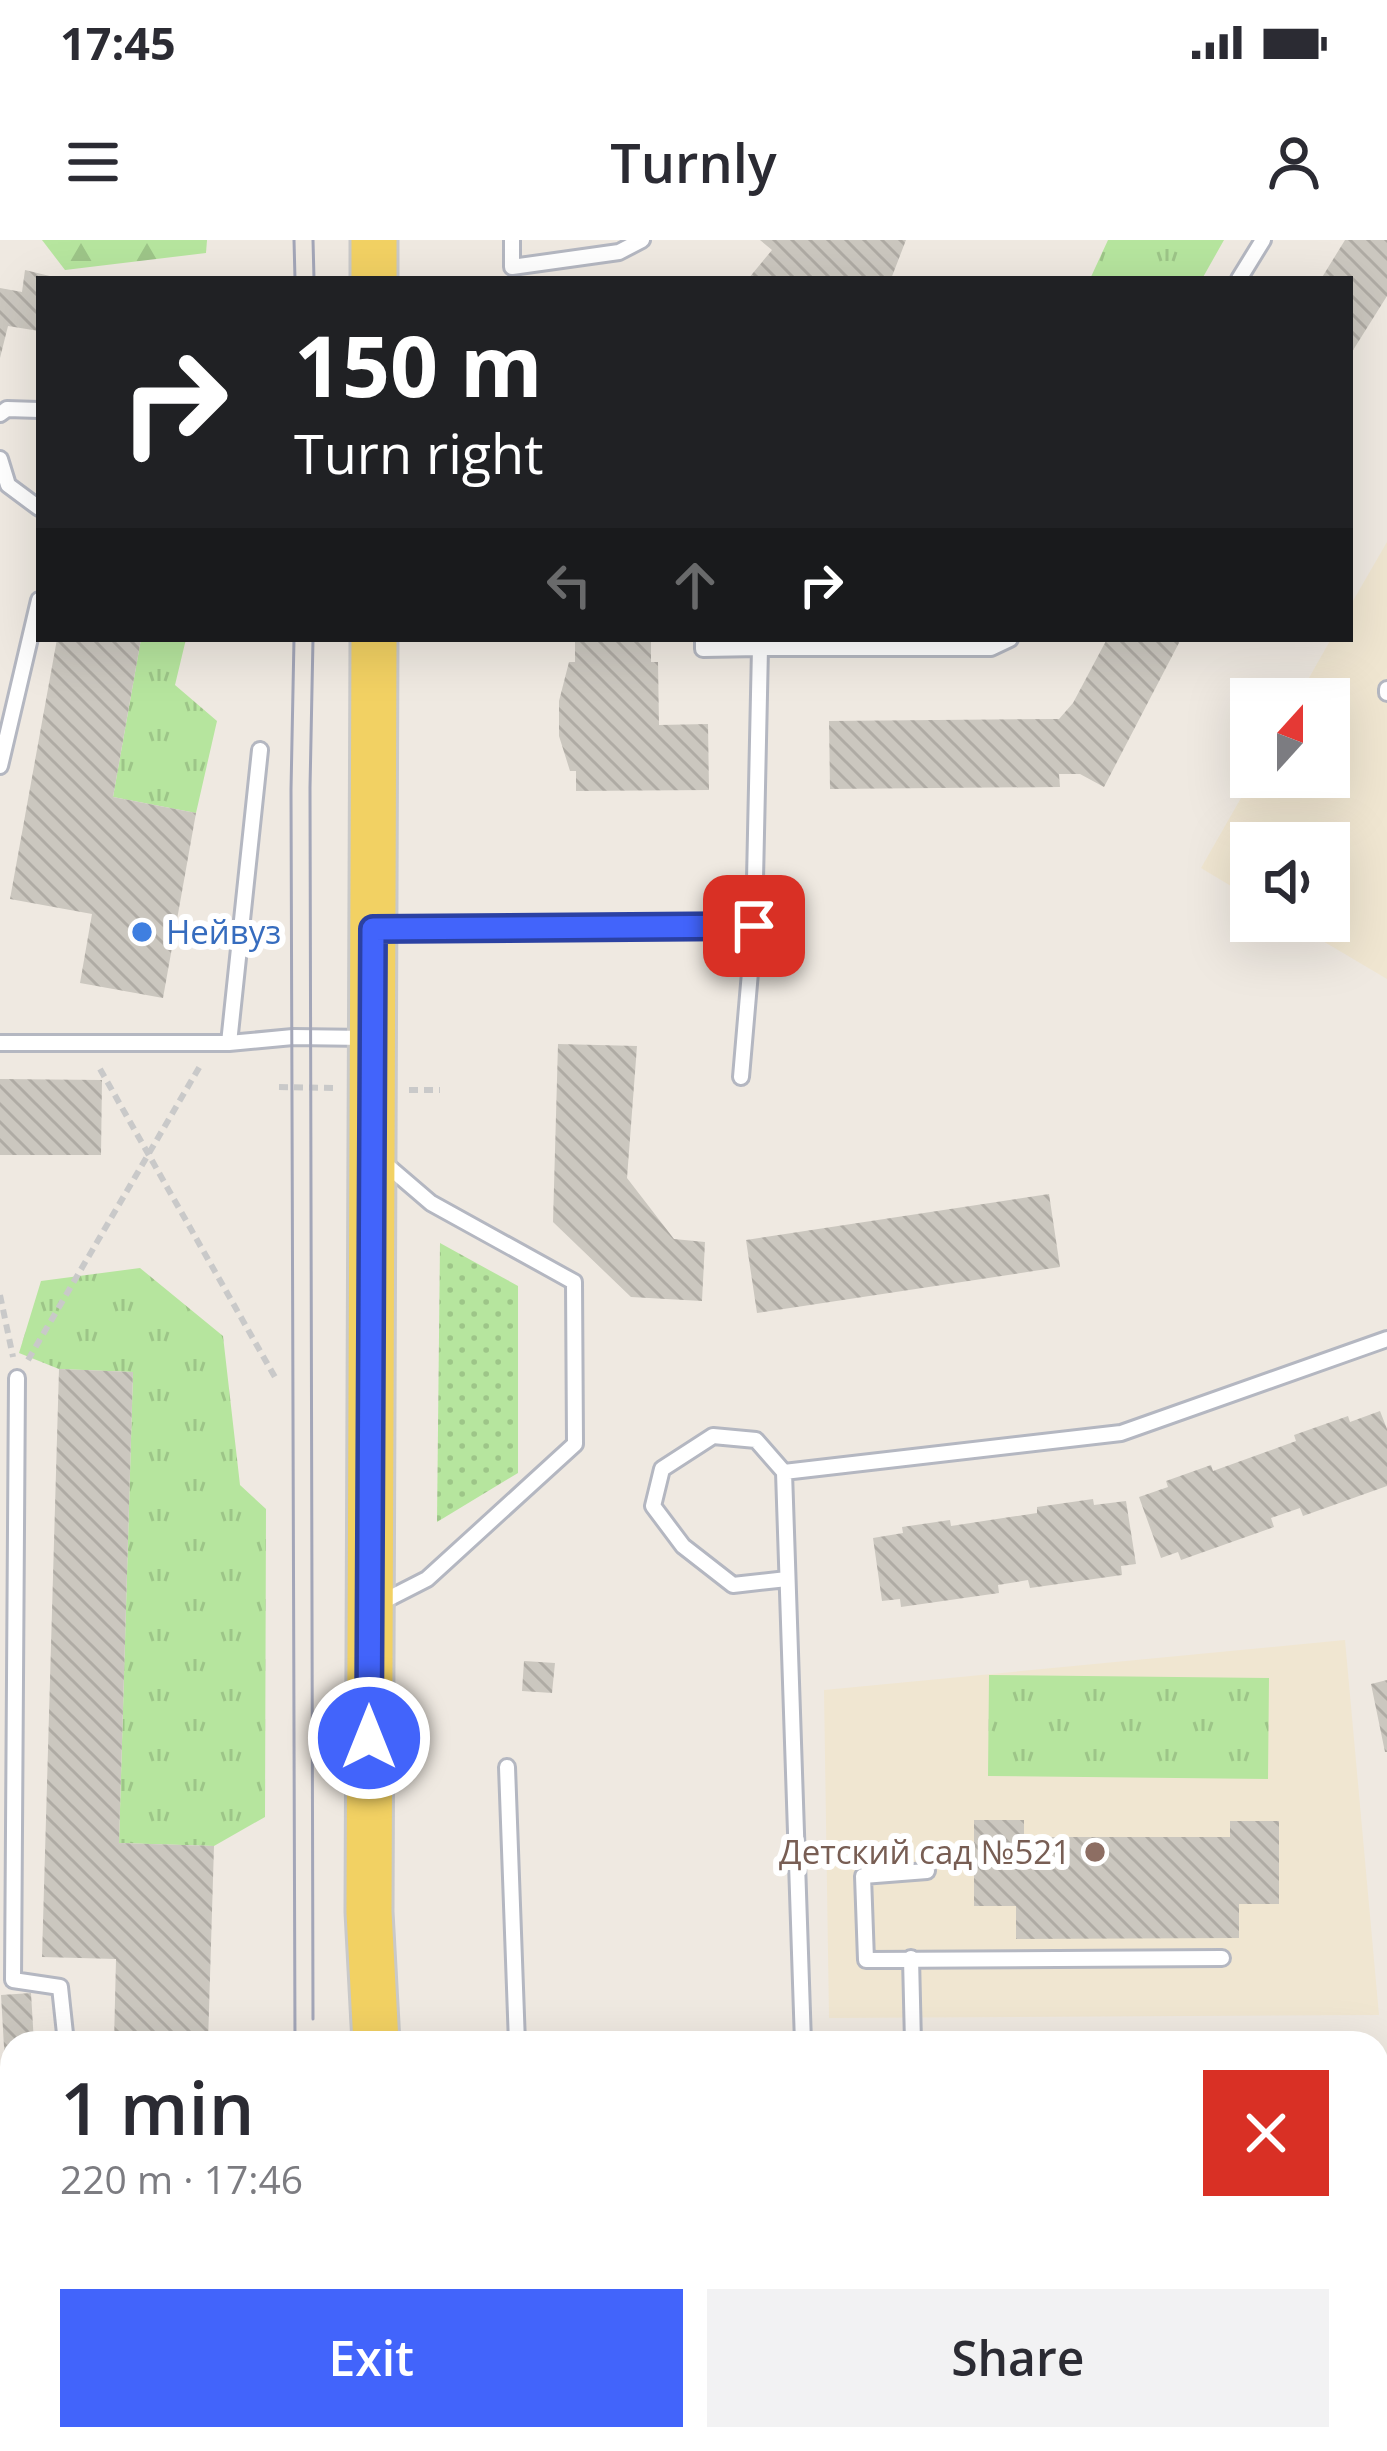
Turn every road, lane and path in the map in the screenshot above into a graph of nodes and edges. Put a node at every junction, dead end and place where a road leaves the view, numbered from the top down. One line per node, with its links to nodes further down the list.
1 (374, 240): 5 (main road)
2 (512, 240): 3 (lane)
3 (642, 240)
4 (1262, 240): 6 (lane)
5 (374, 276)
6 (1241, 276)
7 (36, 410): 8 (lane)
8 (0, 414)
9 (0, 460): 10 (lane)
10 (36, 506)
11 (36, 613): 18 (lane)
12 (374, 642): 20 (main road)
13 (703, 642): 16 (lane)
14 (1004, 642): 15 (lane)
15 (849, 643): 16 (lane)
16 (760, 648): 19 (lane)
17 (260, 750): 24 (lane)
18 (0, 766)
19 (754, 926): 20 (lane); 25 (lane)
20 (373, 929): 21 (main road)
21 (374, 1038): 24 (lane); 27 (main road)
22 (0, 1042): 23 (lane)
23 (86, 1042): 24 (lane); 26 (path)
24 (222, 1043): 26 (path)
25 (741, 1077)
26 (145, 1154): 30 (path); 31 (path)
27 (374, 1154): 34 (main road); 34 (lane)
28 (0, 1294): 30 (path)
29 (1387, 1340): 32 (lane)
30 (17, 1378): 35 (lane)
31 (276, 1379)
32 (784, 1472): 33 (lane); 33 (lane)
33 (788, 1579): 44 (lane)
34 (370, 1608): 42 (main road)
35 (8, 1662): 38 (lane)
36 (507, 1767): 43 (lane)
37 (927, 1871): 39 (lane)
38 (6, 1945): 41 (lane)
39 (911, 1958): 40 (lane); 45 (lane)
40 (1222, 1958)
41 (65, 2031)
42 (375, 2031)
43 (517, 2031)
44 (803, 2031)
45 (913, 2031)

